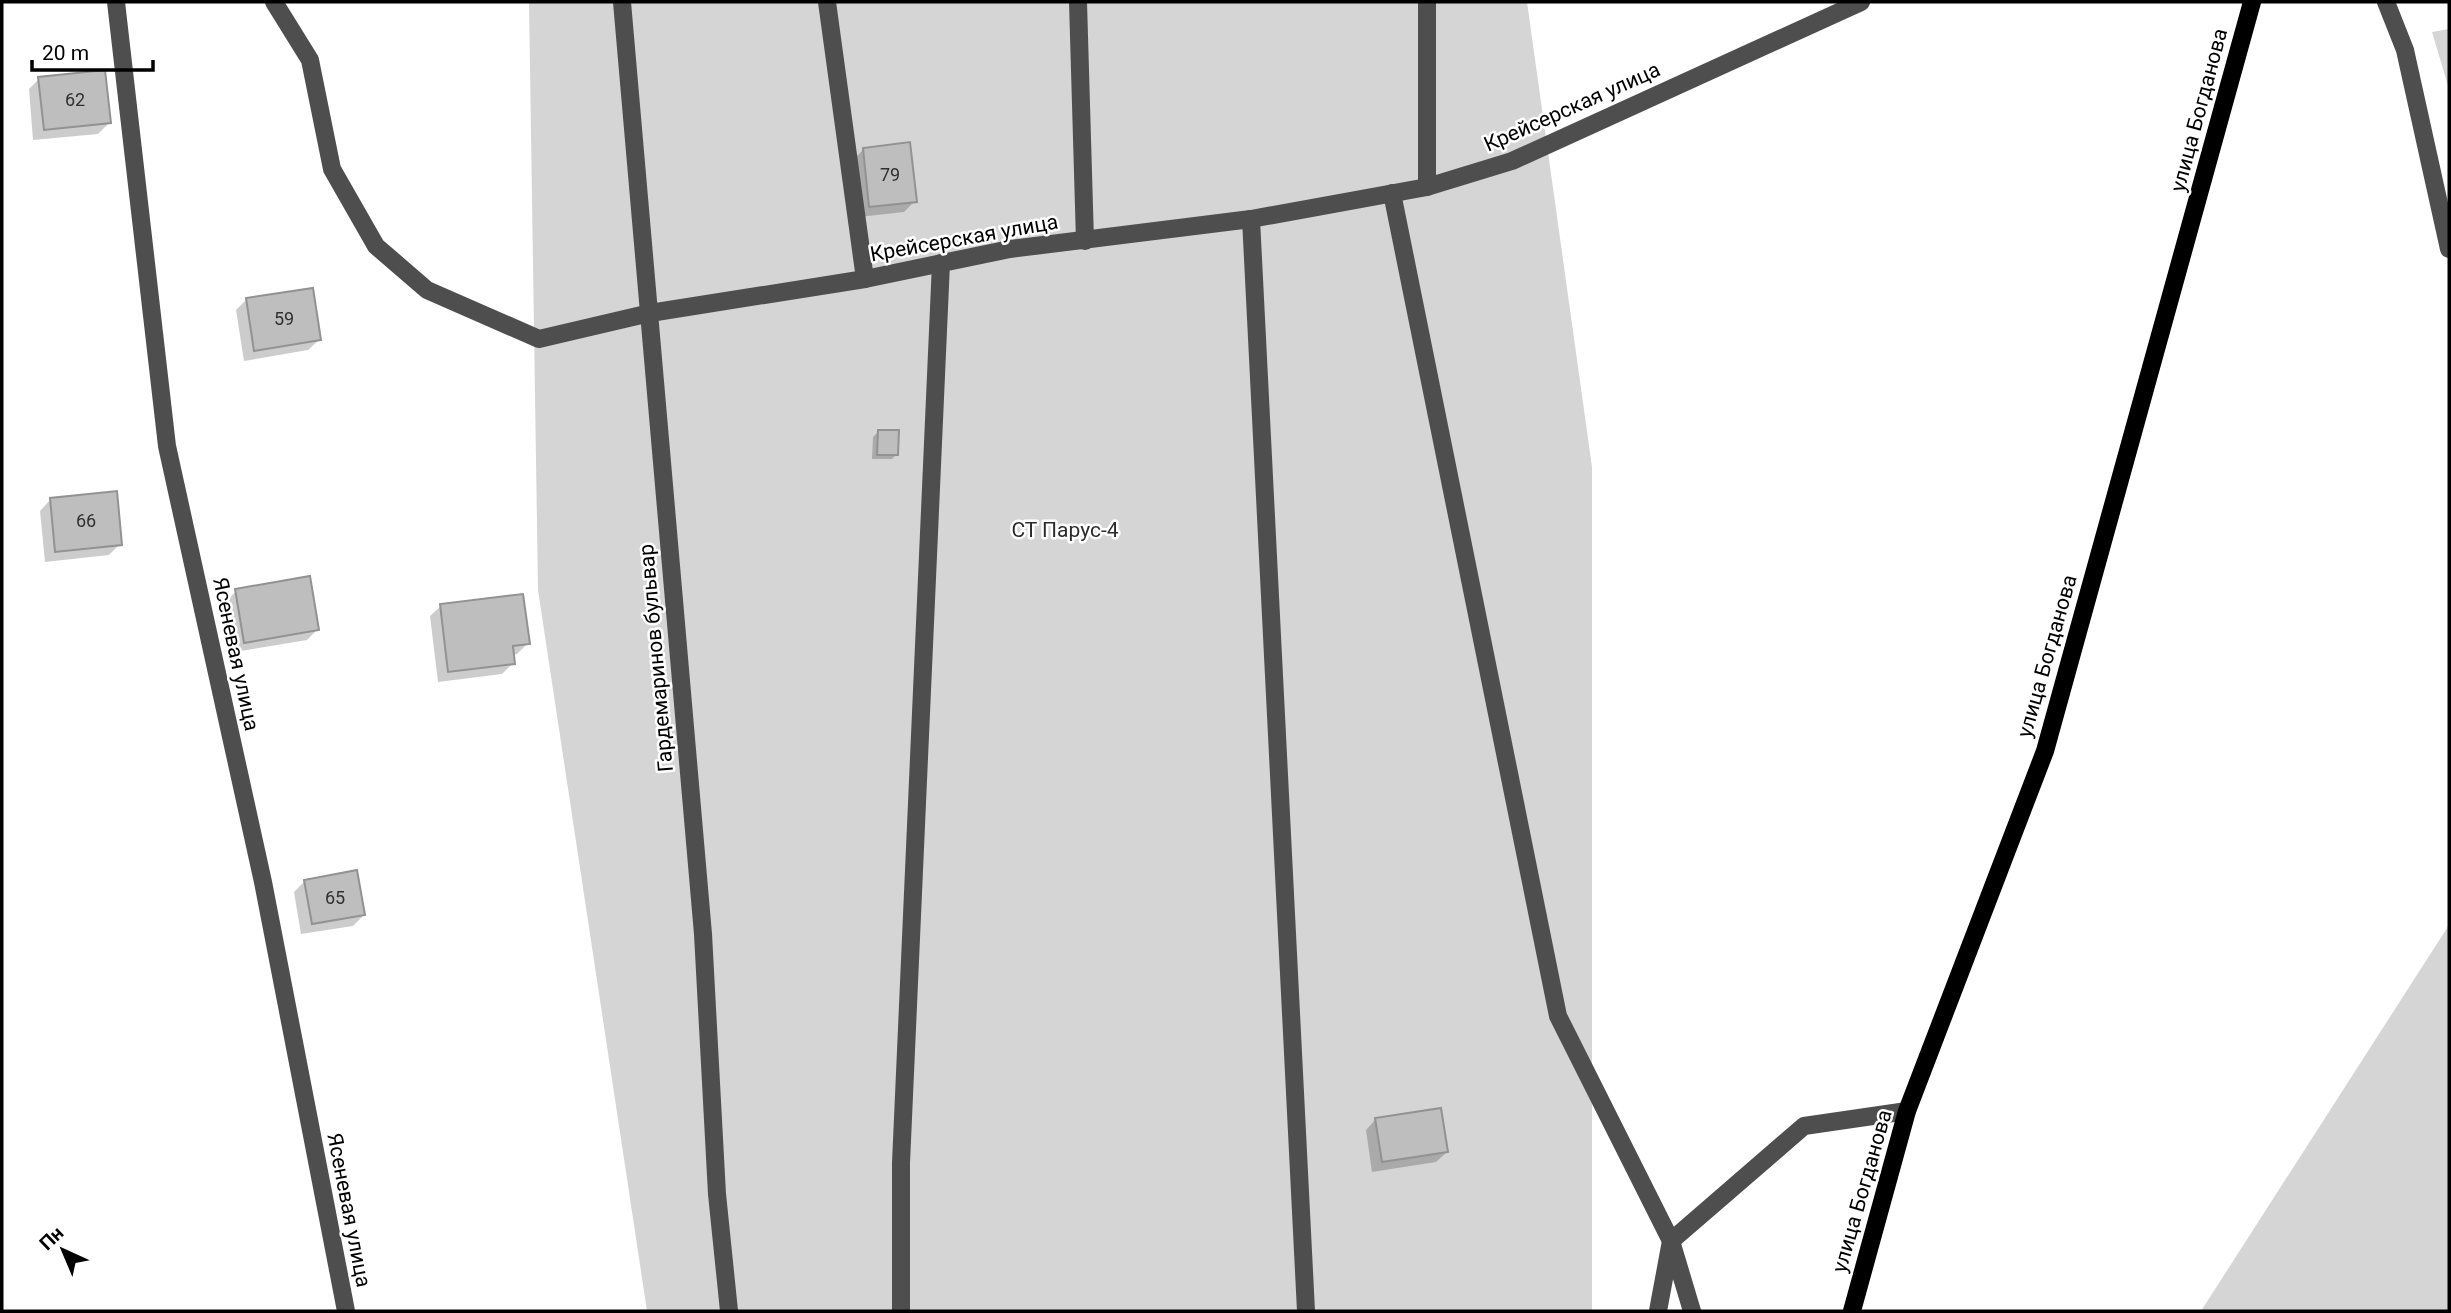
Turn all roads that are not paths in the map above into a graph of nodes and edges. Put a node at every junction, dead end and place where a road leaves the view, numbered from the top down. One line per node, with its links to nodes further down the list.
1 (116, 2): 20 (street, Ясеневая улица)
2 (274, 2): 17 (street, Крейсерская улица)
3 (622, 2): 17 (street, Гардемаринов бульвар)
4 (827, 2): 16 (street)
5 (1077, 2): 13 (street)
6 (1427, 2): 10 (street)
7 (1861, 2): 10 (street, Крейсерская улица)
8 (2252, 2): 18 (main road, улица Богданова)
9 (2386, 2): 14 (street)
10 (1427, 187): 11 (street, Крейсерская улица)
11 (1392, 193): 12 (street, Крейсерская улица); 19 (street)
12 (1251, 219): 13 (street, Крейсерская улица); 23 (street)
13 (1085, 241): 15 (street, Крейсерская улица)
14 (2449, 249)
15 (941, 263): 16 (street, Крейсерская улица); 22 (street)
16 (865, 279): 17 (street, Крейсерская улица)
17 (650, 313): 21 (street, Гардемаринов бульвар)
18 (1908, 1111): 19 (street); 26 (main road, улица Богданова)
19 (1671, 1241): 24 (street); 25 (street)
20 (345, 1311)
21 (729, 1311)
22 (901, 1311)
23 (1306, 1311)
24 (1658, 1311)
25 (1692, 1311)
26 (1852, 1311)

